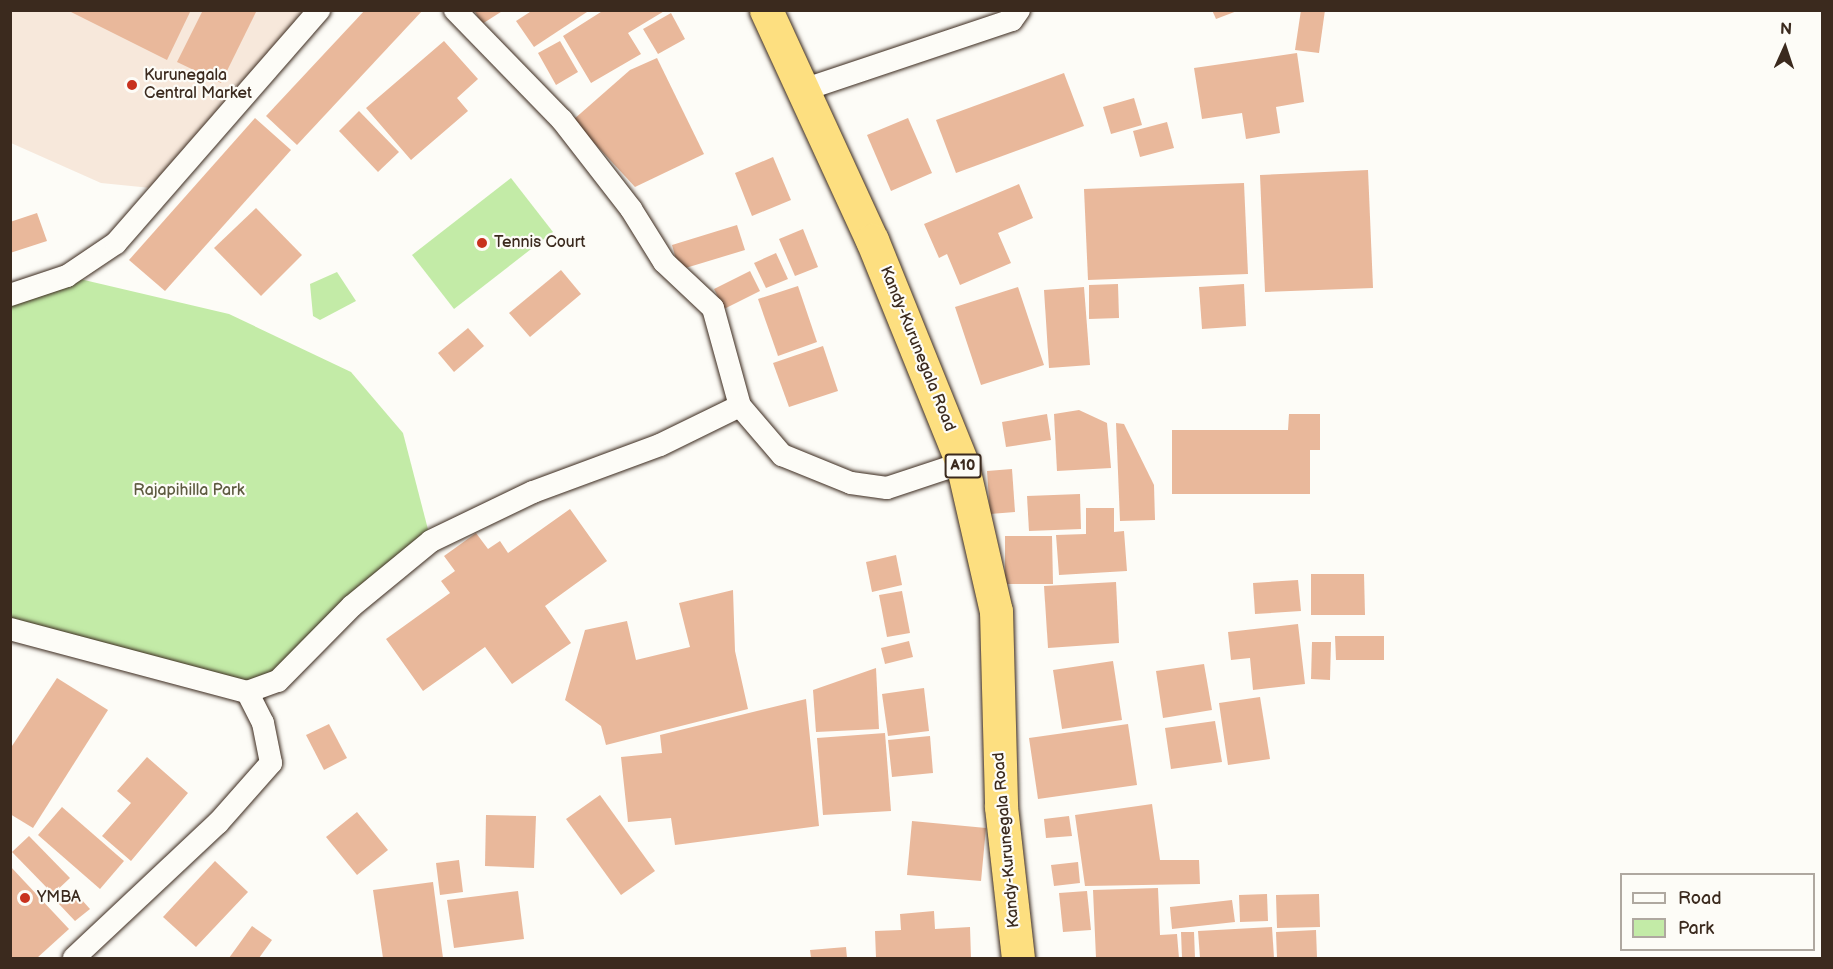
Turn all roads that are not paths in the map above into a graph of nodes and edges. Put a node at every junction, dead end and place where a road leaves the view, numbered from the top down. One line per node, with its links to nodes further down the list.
1 (319, 10): 6 (street)
2 (455, 10): 7 (street)
3 (766, 10): 5 (highway, Kandy-Kurunegala Road / A10)
4 (1019, 10): 5 (street)
5 (803, 90): 8 (highway, Kandy-Kurunegala Road / A10)
6 (10, 295)
7 (741, 406): 8 (street); 10 (street)
8 (962, 463): 12 (highway, Kandy-Kurunegala Road / A10)
9 (10, 629): 10 (street)
10 (247, 692): 11 (street)
11 (74, 958)
12 (1018, 958)

